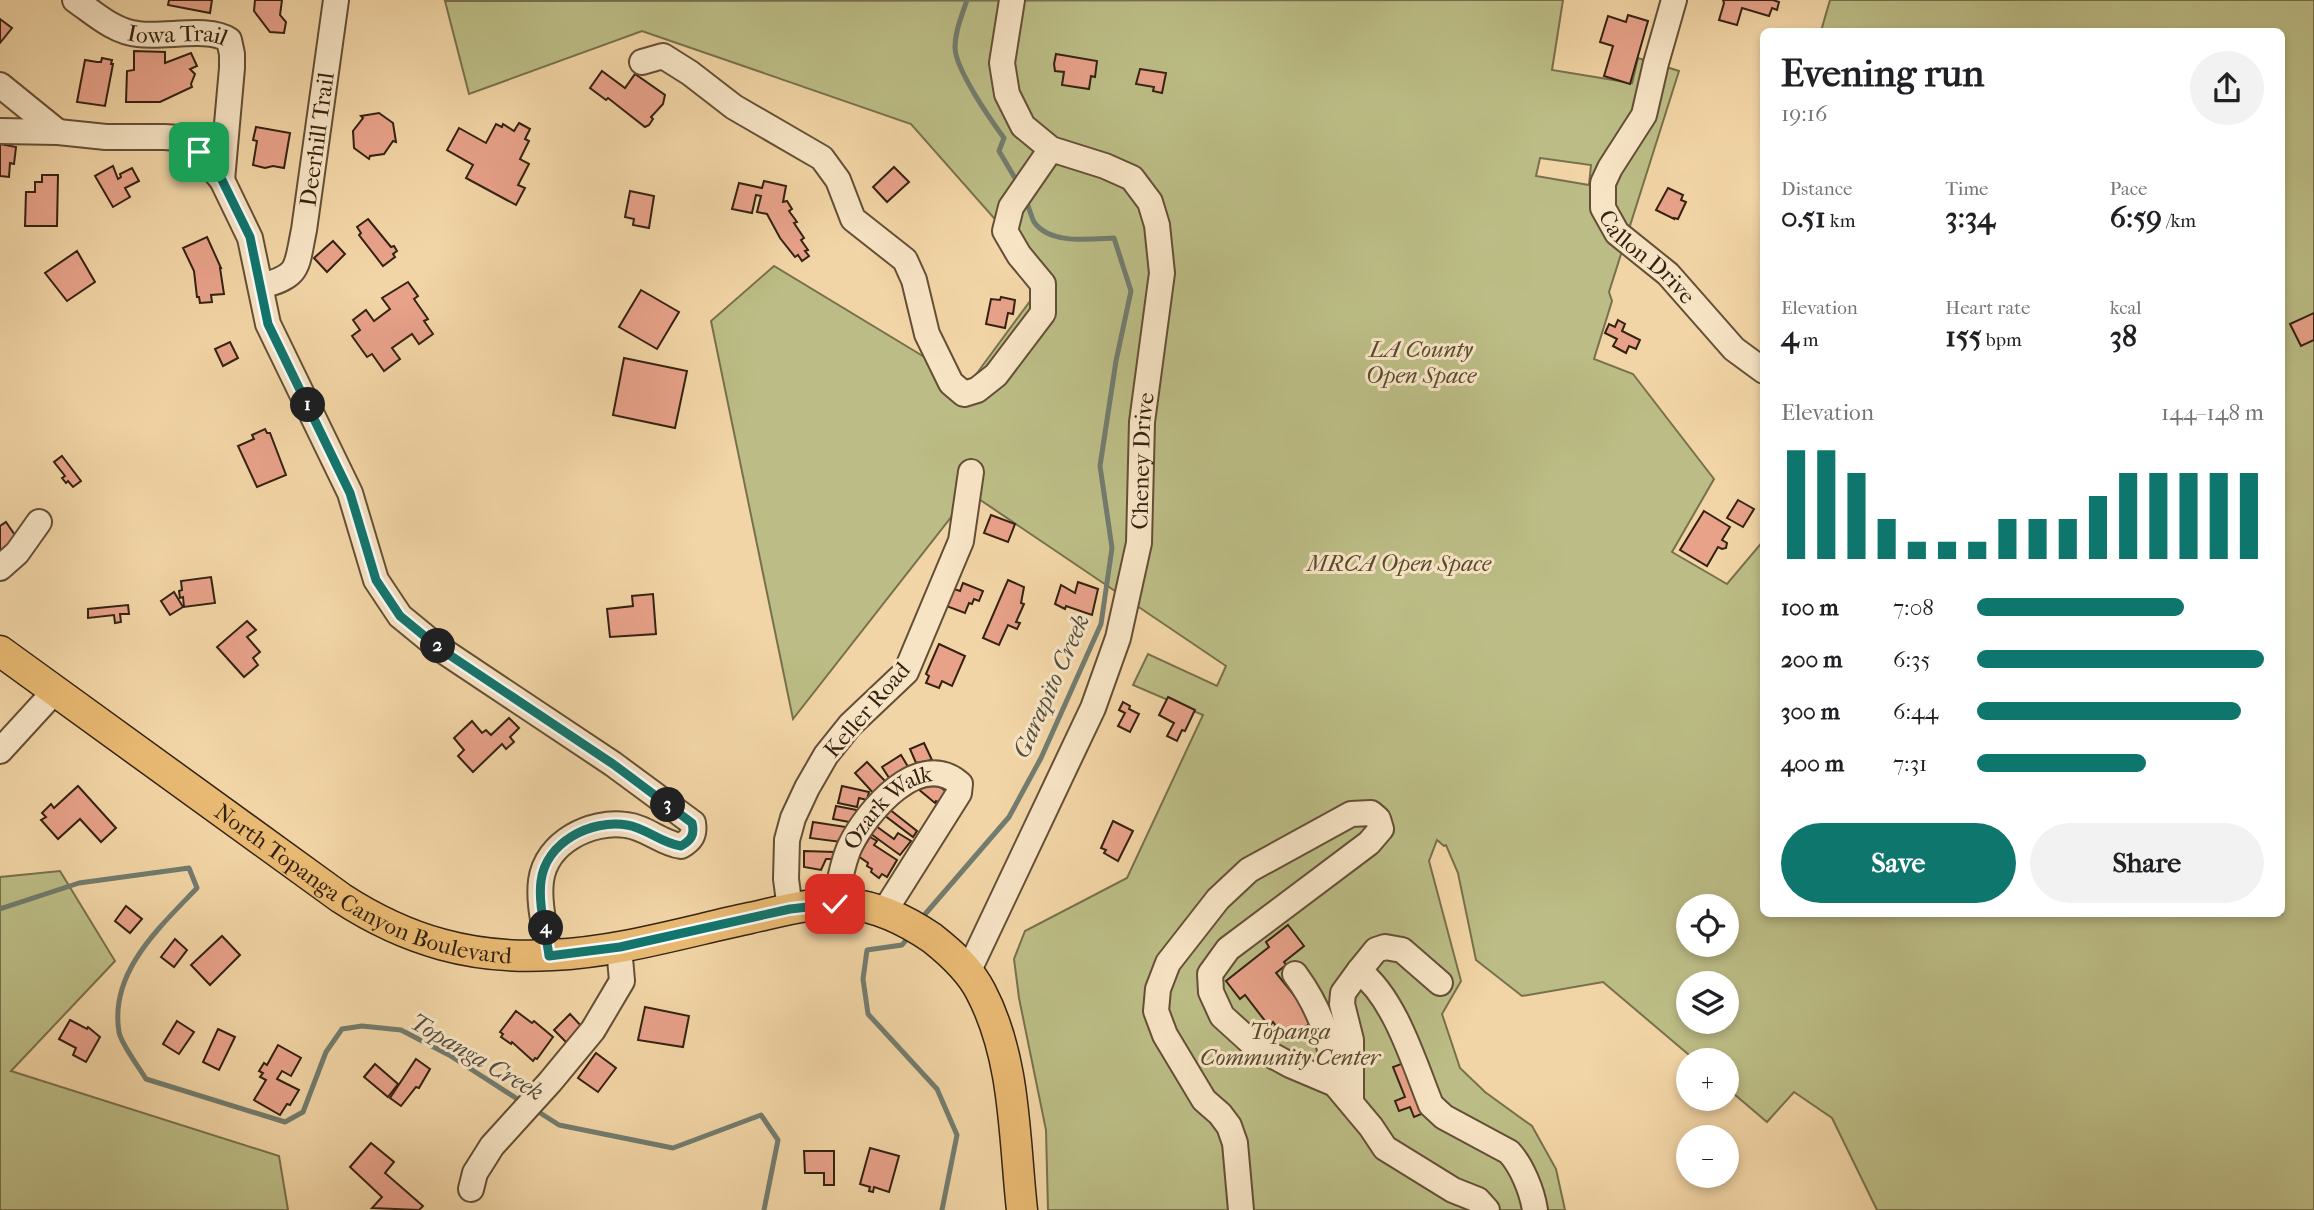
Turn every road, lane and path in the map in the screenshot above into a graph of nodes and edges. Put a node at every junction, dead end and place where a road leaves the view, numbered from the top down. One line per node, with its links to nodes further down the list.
1 (75, 0): 10 (street, Iowa Trail)
2 (336, 0): 11 (street, Deerhill Trail)
3 (1012, 0): 9 (street, Cheney Drive)
4 (1675, 0): 12 (street, Callon Drive)
5 (642, 62): 9 (street)
6 (0, 85): 8 (street)
7 (0, 131): 8 (street)
8 (58, 132): 10 (street)
9 (1051, 149): 25 (street, Cheney Drive)
10 (222, 180): 11 (street)
11 (261, 286): 23 (street)
12 (1760, 368)
13 (971, 472): 20 (street, Keller Road)
14 (39, 522): 15 (street)
15 (0, 568)
16 (0, 651): 17 (main road, North Topanga Canyon Boulevard)
17 (54, 692): 18 (street); 23 (main road, North Topanga Canyon Boulevard)
18 (0, 751)
19 (835, 904): 20 (main road, North Topanga Canyon Boulevard); 21 (main road, North Topanga Canyon Boulevard); 21 (street, Ozark Walk)
20 (790, 909): 22 (main road, North Topanga Canyon Boulevard)
21 (890, 915): 25 (main road, North Topanga Canyon Boulevard)
22 (620, 947): 23 (main road, North Topanga Canyon Boulevard); 29 (street)
23 (549, 956)
24 (1359, 971): 27 (street); 28 (street); 33 (street)
25 (968, 972): 30 (main road, North Topanga Canyon Boulevard)
26 (1294, 974): 28 (street)
27 (1440, 983)
28 (1343, 1093): 31 (street); 32 (street)
29 (471, 1189)
30 (1022, 1210)
31 (1241, 1210)
32 (1488, 1210)
33 (1535, 1210)

